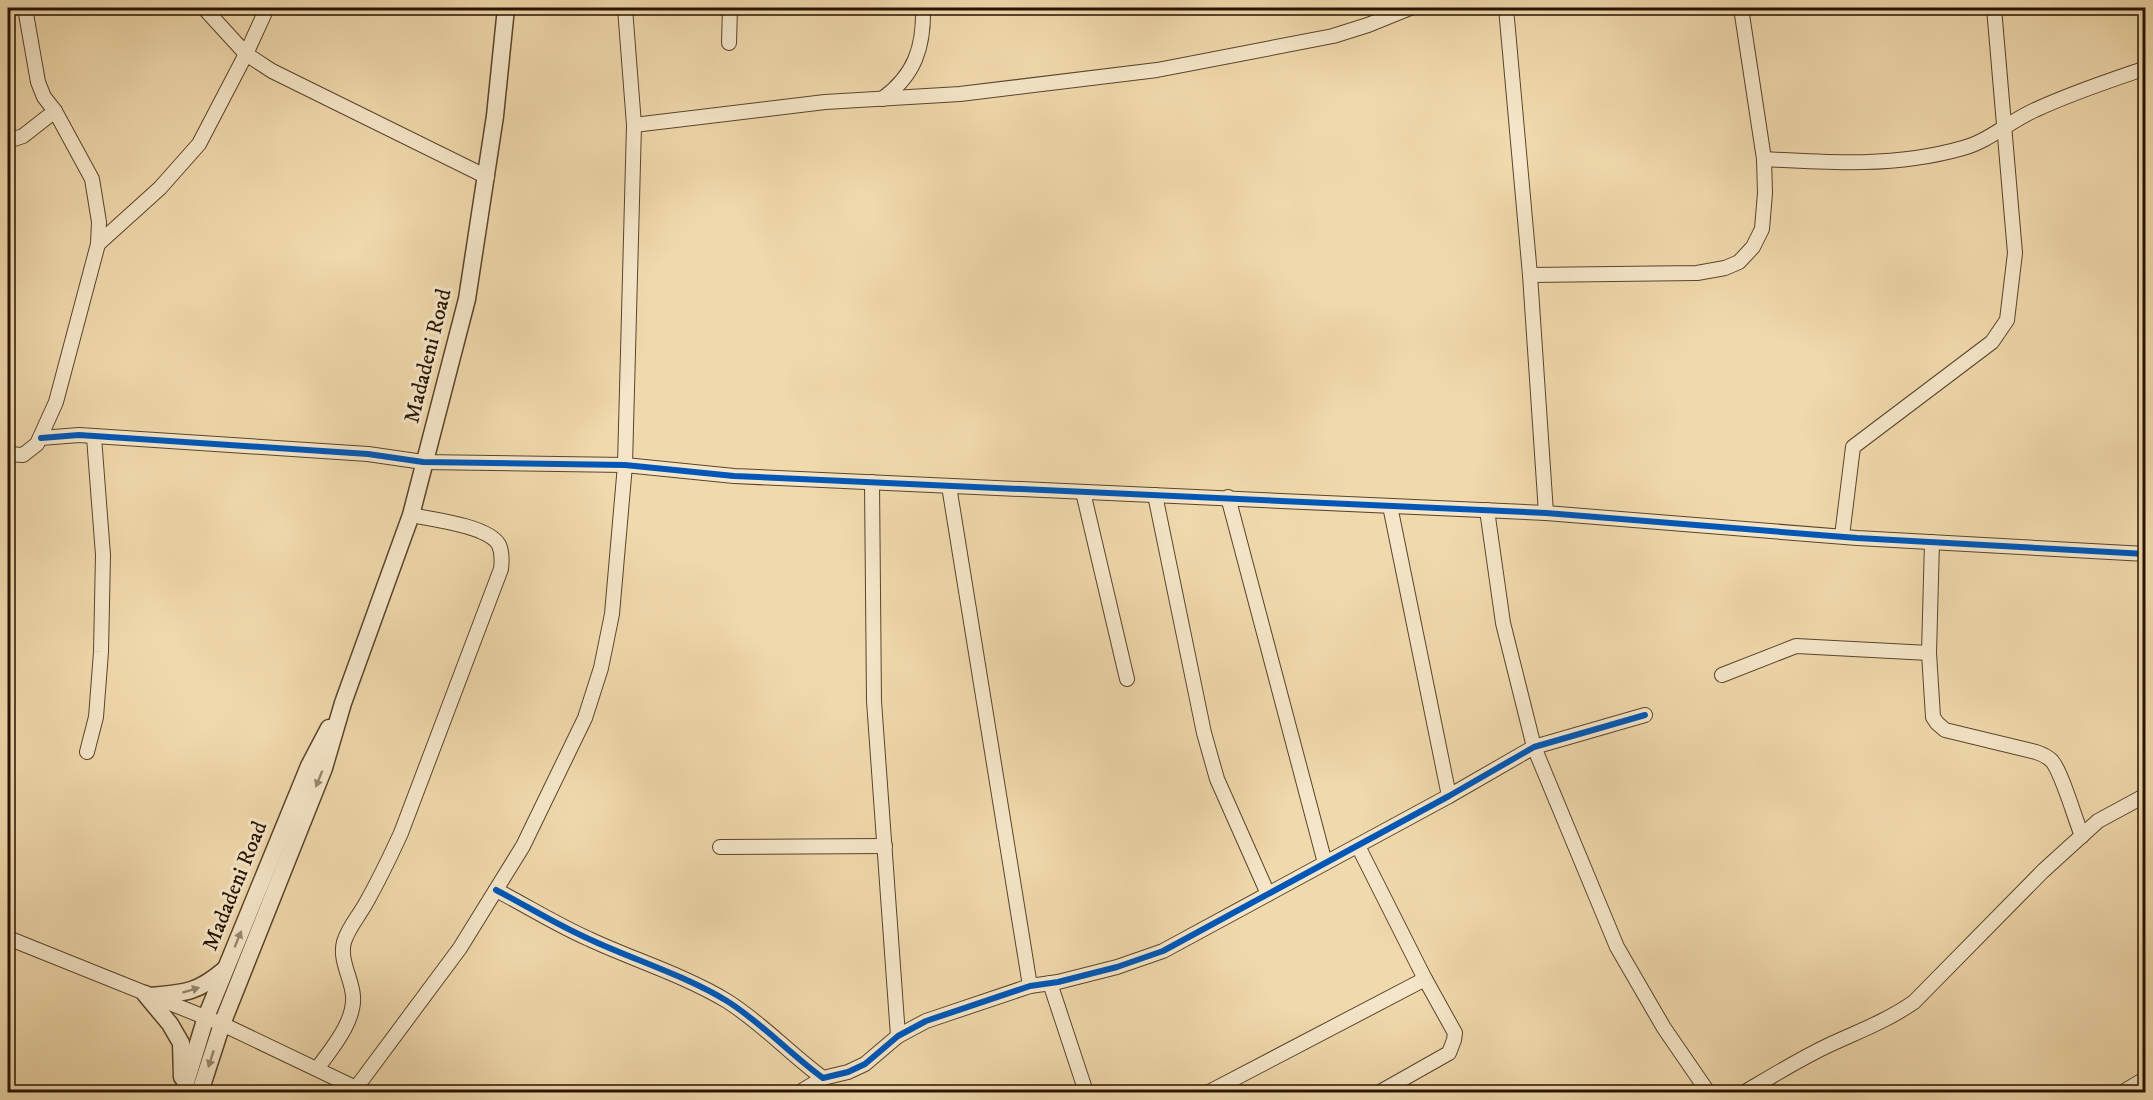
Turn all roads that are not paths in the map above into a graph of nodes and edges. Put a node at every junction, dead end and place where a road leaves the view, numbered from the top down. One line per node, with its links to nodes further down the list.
1 (25, 8): 16 (street)
2 (204, 8): 13 (street)
3 (267, 8): 13 (street)
4 (506, 8): 21 (street, Madadeni Road)
5 (625, 8): 17 (street)
6 (730, 8): 12 (street)
7 (923, 8): 15 (street)
8 (1410, 8): 15 (street)
9 (1506, 8): 23 (street)
10 (1742, 8): 20 (street)
11 (1994, 8): 18 (street)
12 (729, 43)
13 (246, 54): 21 (street); 22 (street)
14 (2145, 68): 18 (street)
15 (882, 99): 17 (street)
16 (55, 111): 19 (street); 22 (street)
17 (634, 125): 28 (street)
18 (2003, 127): 20 (street); 38 (street)
19 (8, 141)
20 (1764, 159): 23 (street)
21 (487, 177): 27 (street, Madadeni Road)
22 (98, 244): 25 (street)
23 (1530, 275): 36 (street)
24 (93, 437): 25 (street); 27 (street); 47 (street)
25 (41, 438): 26 (street)
26 (8, 454)
27 (423, 462): 28 (street); 37 (street, Madadeni Road)
28 (625, 465): 29 (street); 55 (street)
29 (872, 482): 30 (street); 51 (street)
30 (949, 486): 31 (street); 61 (street)
31 (1083, 492): 32 (street); 43 (street)
32 (1155, 495): 33 (street); 56 (street)
33 (1228, 497): 34 (street); 54 (street)
34 (1390, 506): 35 (street); 49 (street)
35 (1487, 510): 36 (street); 46 (street)
36 (1546, 513): 38 (street)
37 (411, 515): 44 (street, Madadeni Road); 66 (street)
38 (1842, 537): 39 (street)
39 (1932, 542): 40 (street); 41 (street)
40 (2145, 554)
41 (1929, 653): 42 (street); 50 (street)
42 (1722, 675)
43 (1127, 679)
44 (342, 703): 58 (street, Madadeni Road, one-way to 44); 64 (street, Madadeni Road, one-way to 64)
45 (1645, 715): 46 (street)
46 (1534, 747): 49 (street); 76 (street)
47 (87, 752)
48 (2145, 795): 50 (street)
49 (1449, 796): 52 (street)
50 (2082, 836): 77 (street)
51 (885, 846): 53 (street); 65 (street)
52 (1358, 846): 54 (street); 59 (street)
53 (720, 847)
54 (1325, 863): 56 (street)
55 (496, 890): 67 (street); 69 (street)
56 (1268, 894): 60 (street)
57 (8, 938): 62 (street)
58 (226, 968): 62 (street, one-way to 58); 63 (street, Madadeni Road)
59 (1425, 979): 74 (street); 75 (street)
60 (1050, 983): 61 (street); 73 (street)
61 (1030, 986): 65 (street)
62 (148, 995): 63 (street); 70 (street)
63 (206, 1017): 64 (street); 70 (street, Madadeni Road)
64 (222, 1024): 66 (street); 71 (street, Madadeni Road, one-way to 71)
65 (898, 1036): 67 (street)
66 (317, 1069): 69 (street)
67 (823, 1078): 72 (street)
68 (2145, 1078): 78 (street)
69 (354, 1090)
70 (182, 1092)
71 (200, 1092)
72 (800, 1092)
73 (1086, 1092)
74 (1209, 1092)
75 (1380, 1092)
76 (1708, 1092)
77 (1745, 1092)
78 (2123, 1092)

